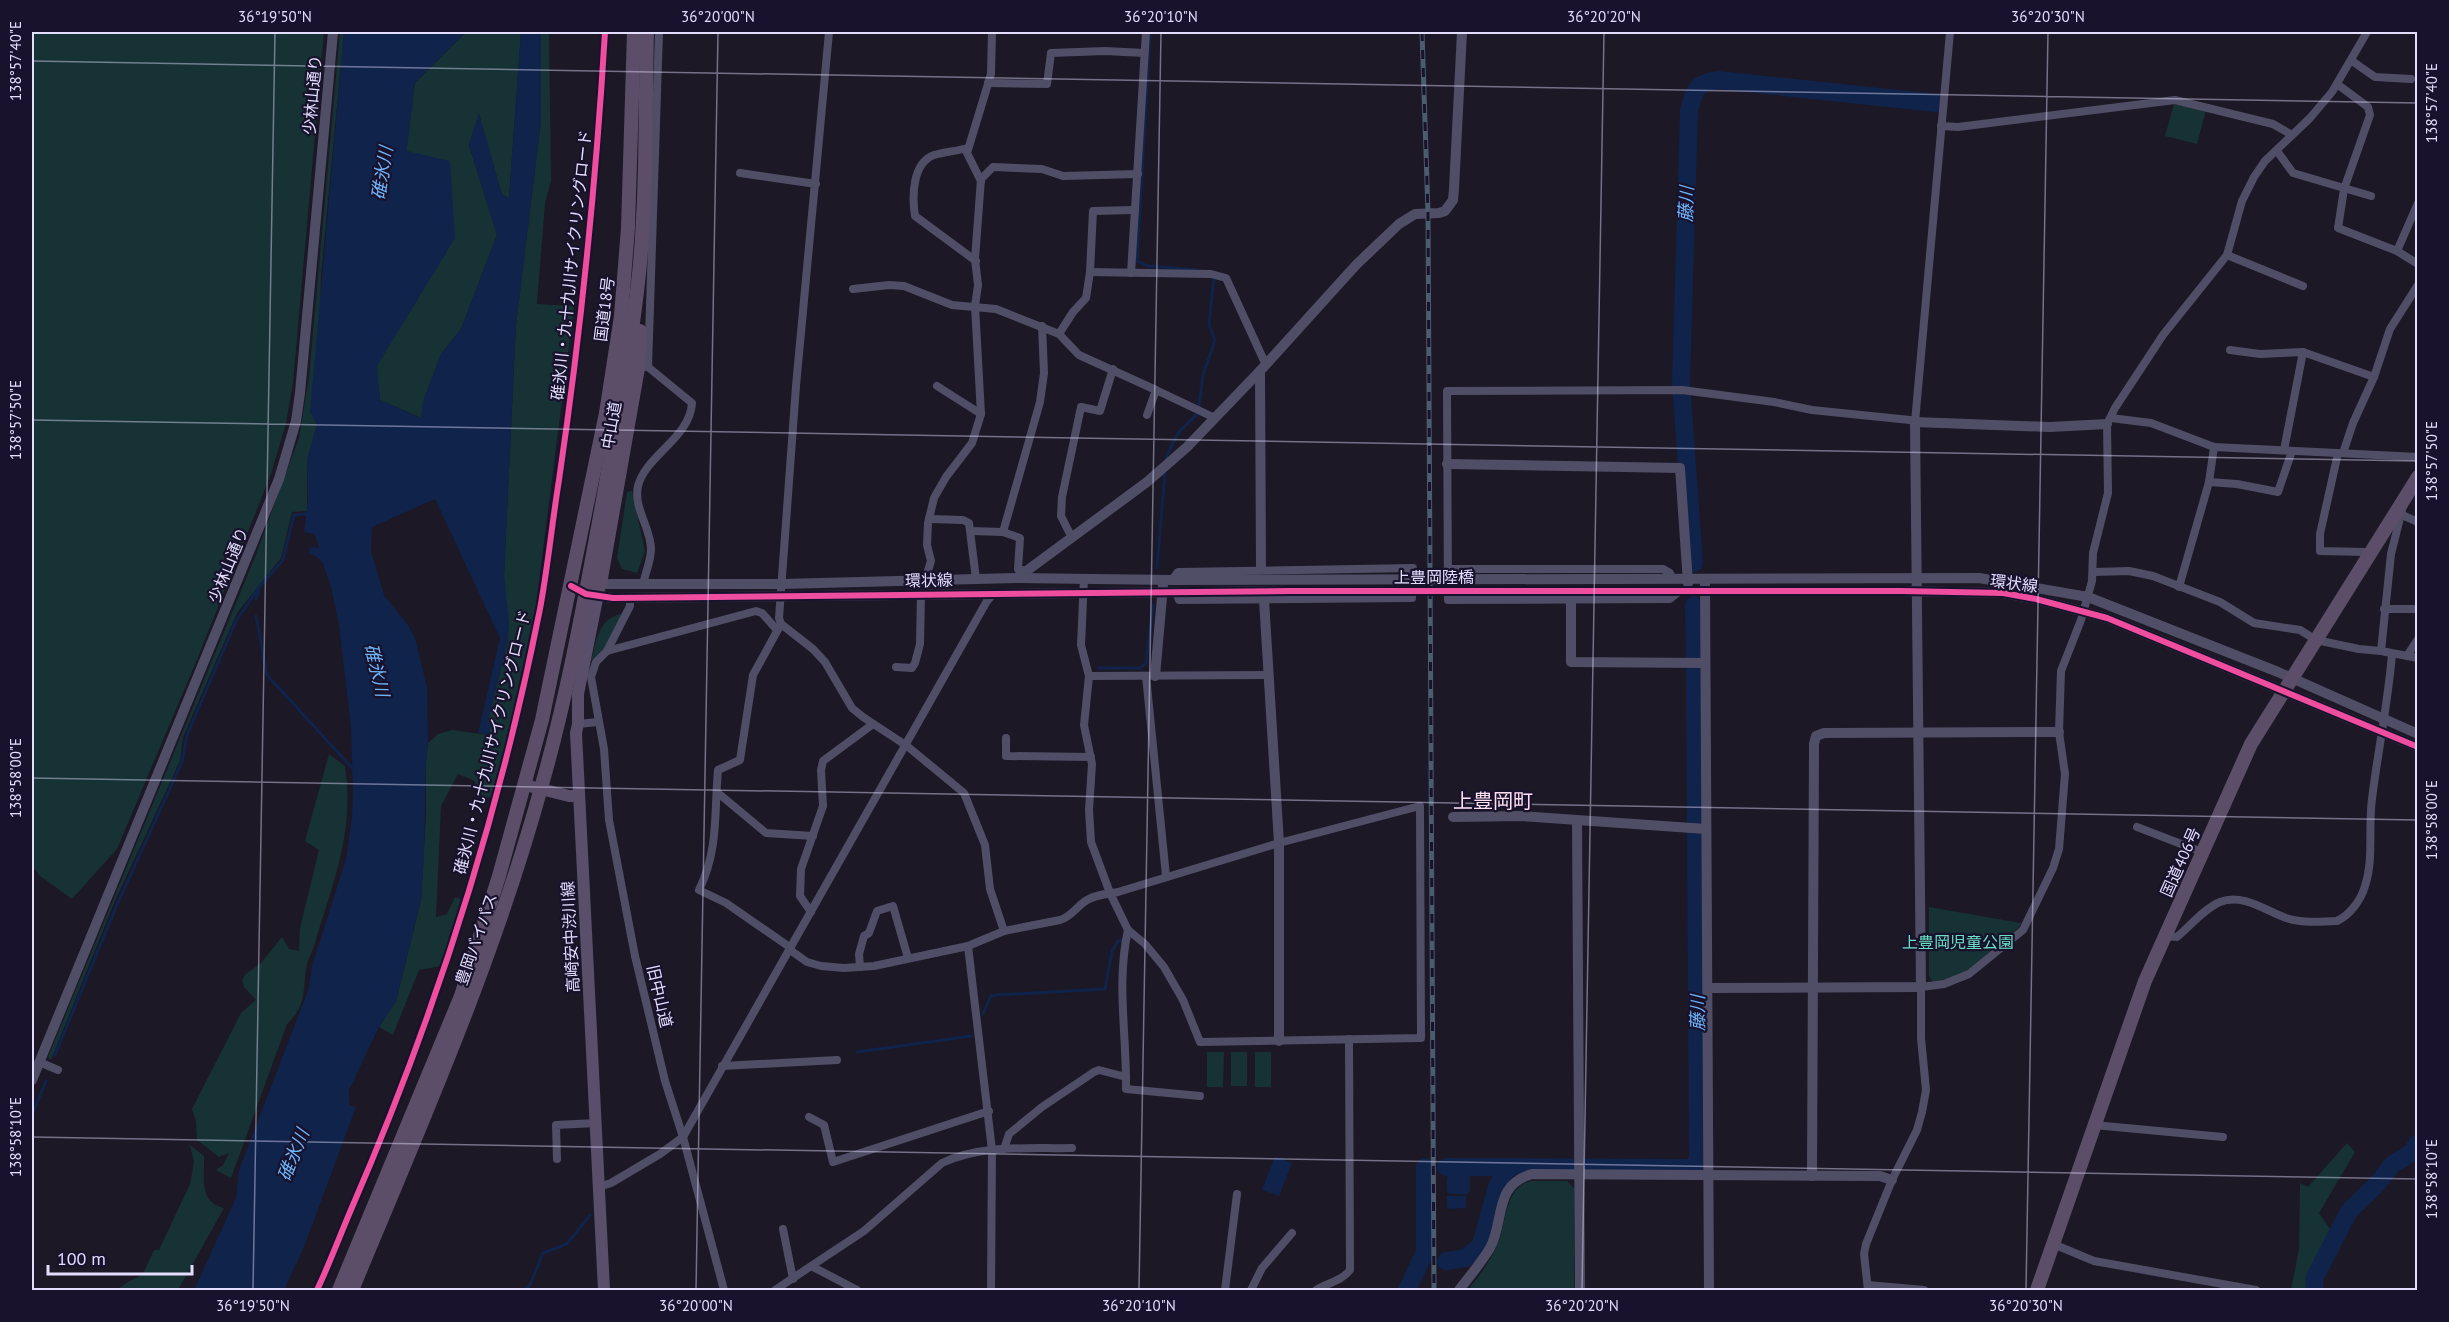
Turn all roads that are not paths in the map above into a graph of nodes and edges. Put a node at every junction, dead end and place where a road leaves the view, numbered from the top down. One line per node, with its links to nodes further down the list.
1 (333, 32): 156 (street, 少林山通り)
2 (634, 32): 83 (highway, 国道18号)
3 (647, 32): 43 (highway, 国道18号)
4 (658, 32): 43 (street)
5 (828, 32): 23 (street)
6 (992, 32): 14 (street)
7 (1146, 32): 11 (street)
8 (1462, 32): 42 (street)
9 (1950, 32): 16 (street)
10 (2367, 32): 12 (street)
11 (1144, 53): 14 (street); 21 (street)
12 (2352, 61): 13 (street); 15 (street)
13 (2411, 79)
14 (988, 83): 18 (street)
15 (2337, 84): 17 (street); 24 (street)
16 (1941, 126): 17 (street); 52 (street)
17 (2292, 135): 19 (street)
18 (968, 148): 22 (street); 30 (street)
19 (2277, 151): 24 (street); 29 (street)
20 (740, 173): 23 (street)
21 (1138, 174): 22 (street); 27 (street)
22 (981, 181): 30 (street)
23 (816, 184): 80 (street)
24 (2344, 189): 25 (street); 28 (street)
25 (2371, 196)
26 (2418, 203): 28 (street)
27 (1135, 210): 32 (street); 33 (street)
28 (2397, 251): 31 (street)
29 (2227, 255): 35 (street); 51 (street)
30 (976, 261): 37 (street)
31 (2418, 264)
32 (1090, 272): 33 (street); 39 (street)
33 (1131, 273): 42 (street)
34 (2418, 285): 45 (street)
35 (2303, 286)
36 (853, 289): 37 (street)
37 (975, 306): 38 (street); 48 (street)
38 (1042, 326): 39 (street); 65 (street)
39 (1059, 334): 44 (street)
40 (2230, 350): 41 (street)
41 (2303, 352): 45 (street); 54 (street)
42 (1263, 368): 50 (street); 68 (street)
43 (637, 369): 81 (street); 85 (highway, 中山道)
44 (1113, 369): 47 (street); 66 (street)
45 (2374, 377): 55 (street)
46 (937, 386): 48 (street)
47 (1156, 390): 49 (street); 50 (street)
48 (981, 414): 62 (street)
49 (1147, 415)
50 (1215, 418): 66 (street)
51 (2109, 421): 52 (street); 53 (street); 70 (street)
52 (1915, 422): 57 (street); 73 (street)
53 (2214, 447): 54 (street); 59 (street)
54 (2288, 451): 55 (street); 59 (street)
55 (2340, 453): 56 (street); 67 (street)
56 (2418, 457)
57 (1447, 464): 69 (street); 75 (street)
58 (2418, 477): 60 (highway, 国道406号)
59 (2209, 482): 84 (street)
60 (2404, 498): 61 (street); 67 (highway, 国道406号)
61 (2402, 515): 63 (street); 99 (street)
62 (929, 519): 64 (street); 78 (street)
63 (2418, 522)
64 (971, 531): 65 (street); 77 (street)
65 (1003, 532): 72 (street)
66 (1072, 538): 72 (street)
67 (2370, 555): 103 (highway, 国道406号)
68 (1261, 569): 79 (street); 98 (street)
69 (1448, 569): 71 (street); 94 (street)
70 (2093, 572): 84 (street); 97 (street)
71 (1579, 574): 75 (street, 環状線); 82 (street, 上豊岡陸橋)
72 (1021, 575): 74 (street, 環状線); 77 (street, 環状線); 90 (street)
73 (1916, 577): 76 (street, 環状線); 88 (street); 97 (street, 環状線)
74 (1084, 578): 79 (street, 環状線); 93 (street)
75 (1688, 578): 76 (street, 環状線); 86 (street)
76 (1705, 578): 87 (street)
77 (975, 579): 78 (street, 環状線)
78 (925, 580): 80 (street, 環状線)
79 (1168, 580): 82 (street, 環状線); 91 (street)
80 (781, 584): 81 (street, 環状線); 96 (street)
81 (643, 585): 85 (street, 環状線)
82 (1290, 585): 89 (street, 環状線); 94 (street, 上豊岡陸橋)
83 (571, 586): 85 (street, 環状線); 129 (highway, 豊岡バイパス)
84 (2179, 587): 103 (street)
85 (593, 590): 95 (street, 環状線); 119 (main road, 高崎安中渋川線); 130 (highway, 豊岡バイパス)
86 (1684, 591): 87 (street, 環状線); 94 (street, 環状線)
87 (1705, 591): 88 (street, 環状線); 110 (street)
88 (1916, 591): 101 (street, 環状線); 123 (street)
89 (1176, 592): 91 (street, 環状線); 98 (street)
90 (994, 593): 92 (street, 環状線); 93 (street, 環状線); 126 (street)
91 (1162, 593): 93 (street, 環状線); 114 (street)
92 (921, 594): 96 (street, 環状線); 111 (street)
93 (1083, 594): 113 (street)
94 (1575, 595): 110 (street)
95 (630, 597): 96 (street, 環状線); 105 (street, 旧中山道)
96 (780, 597): 102 (street)
97 (2088, 597): 101 (street); 115 (street, 環状線)
98 (1264, 600): 112 (street)
99 (2384, 609): 100 (street); 106 (street)
100 (2418, 609)
101 (2084, 610): 116 (street, 環状線); 121 (street)
102 (779, 627): 105 (street); 120 (street); 131 (street)
103 (2316, 639): 106 (street); 115 (highway, 国道406号)
104 (2418, 639): 108 (street)
105 (607, 651): 118 (street, 旧中山道)
106 (2381, 651): 107 (street)
107 (2392, 654): 108 (street); 117 (street)
108 (2407, 656): 109 (street)
109 (2418, 658)
110 (1705, 663): 136 (street)
111 (896, 667)
112 (1268, 675): 114 (street); 138 (street)
113 (1089, 676): 114 (street); 128 (street)
114 (1150, 676): 140 (street)
115 (2292, 679): 116 (highway, 国道406号); 117 (street, 環状線)
116 (2284, 691): 122 (street, 環状線); 139 (highway, 国道406号)
117 (2383, 719): 122 (street); 124 (street, 環状線)
118 (598, 723): 119 (street); 166 (street, 旧中山道)
119 (579, 724): 132 (main road, 高崎安中渋川線)
120 (873, 724): 126 (street); 137 (street)
121 (2059, 732): 123 (street); 150 (street)
122 (2381, 732): 127 (street, 環状線); 145 (street)
123 (1917, 733): 150 (street); 152 (street)
124 (2418, 734)
125 (1006, 738): 128 (street)
126 (907, 746): 142 (street); 144 (street)
127 (2418, 747)
128 (1091, 757): 141 (street)
129 (525, 785): 130 (main road); 184 (highway, 豊岡バイパス)
130 (541, 789): 132 (main road); 185 (highway, 豊岡バイパス)
131 (718, 792): 137 (street); 147 (street)
132 (578, 796): 164 (main road, 高崎安中渋川線)
133 (1453, 817): 134 (street)
134 (1577, 820): 136 (street); 172 (street)
135 (2137, 826): 139 (street)
136 (1706, 829): 151 (street)
137 (813, 836): 142 (street)
138 (1279, 843): 140 (street); 153 (street); 154 (street)
139 (2202, 852): 145 (highway, 国道406号)
140 (1166, 876): 141 (street)
141 (1110, 894): 143 (street); 144 (street)
142 (811, 912): 147 (street)
143 (1128, 930): 154 (street); 159 (street)
144 (1004, 931): 146 (street)
145 (2165, 936): 165 (highway, 国道406号)
146 (968, 946): 148 (street); 162 (street)
147 (790, 949): 149 (street); 157 (street)
148 (908, 958): 149 (street); 149 (street)
149 (860, 967)
150 (1921, 987): 152 (street); 175 (street)
151 (1708, 988): 152 (street); 173 (street)
152 (1814, 988): 174 (street)
153 (1349, 1039): 154 (street); 193 (street)
154 (1279, 1041)
155 (837, 1060): 157 (street)
156 (39, 1062): 158 (street); 160 (street, 少林山通り)
157 (722, 1066): 166 (street)
158 (58, 1070)
159 (1126, 1077): 161 (street); 169 (street)
160 (32, 1080)
161 (1200, 1096)
162 (988, 1111): 163 (street); 170 (street)
163 (809, 1117)
164 (596, 1123): 171 (street); 176 (main road, 高崎安中渋川線)
165 (2094, 1125): 167 (street); 180 (highway, 国道406号)
166 (683, 1137): 176 (street); 187 (street, 旧中山道)
167 (2223, 1137)
168 (1072, 1148): 169 (street)
169 (1005, 1149): 170 (street)
170 (992, 1150): 181 (street); 190 (street)
171 (557, 1159)
172 (1579, 1174): 173 (street); 194 (street); 195 (street)
173 (1708, 1175): 174 (street); 196 (street)
174 (1812, 1176): 175 (street)
175 (1892, 1180): 183 (street)
176 (599, 1187): 186 (main road, 高崎安中渋川線)
177 (1237, 1194): 191 (street)
178 (783, 1229): 182 (street)
179 (1292, 1233): 192 (street)
180 (2053, 1245): 198 (highway, 国道406号); 199 (street)
181 (813, 1267): 182 (street); 189 (street)
182 (793, 1279): 188 (street)
183 (1868, 1288): 197 (street)
184 (339, 1290)
185 (352, 1290)
186 (604, 1290)
187 (724, 1290)
188 (775, 1290)
189 (857, 1290)
190 (991, 1290)
191 (1225, 1290)
192 (1251, 1290)
193 (1316, 1290)
194 (1459, 1290)
195 (1580, 1290)
196 (1709, 1290)
197 (1924, 1290)
198 (2037, 1290)
199 (2256, 1290)

